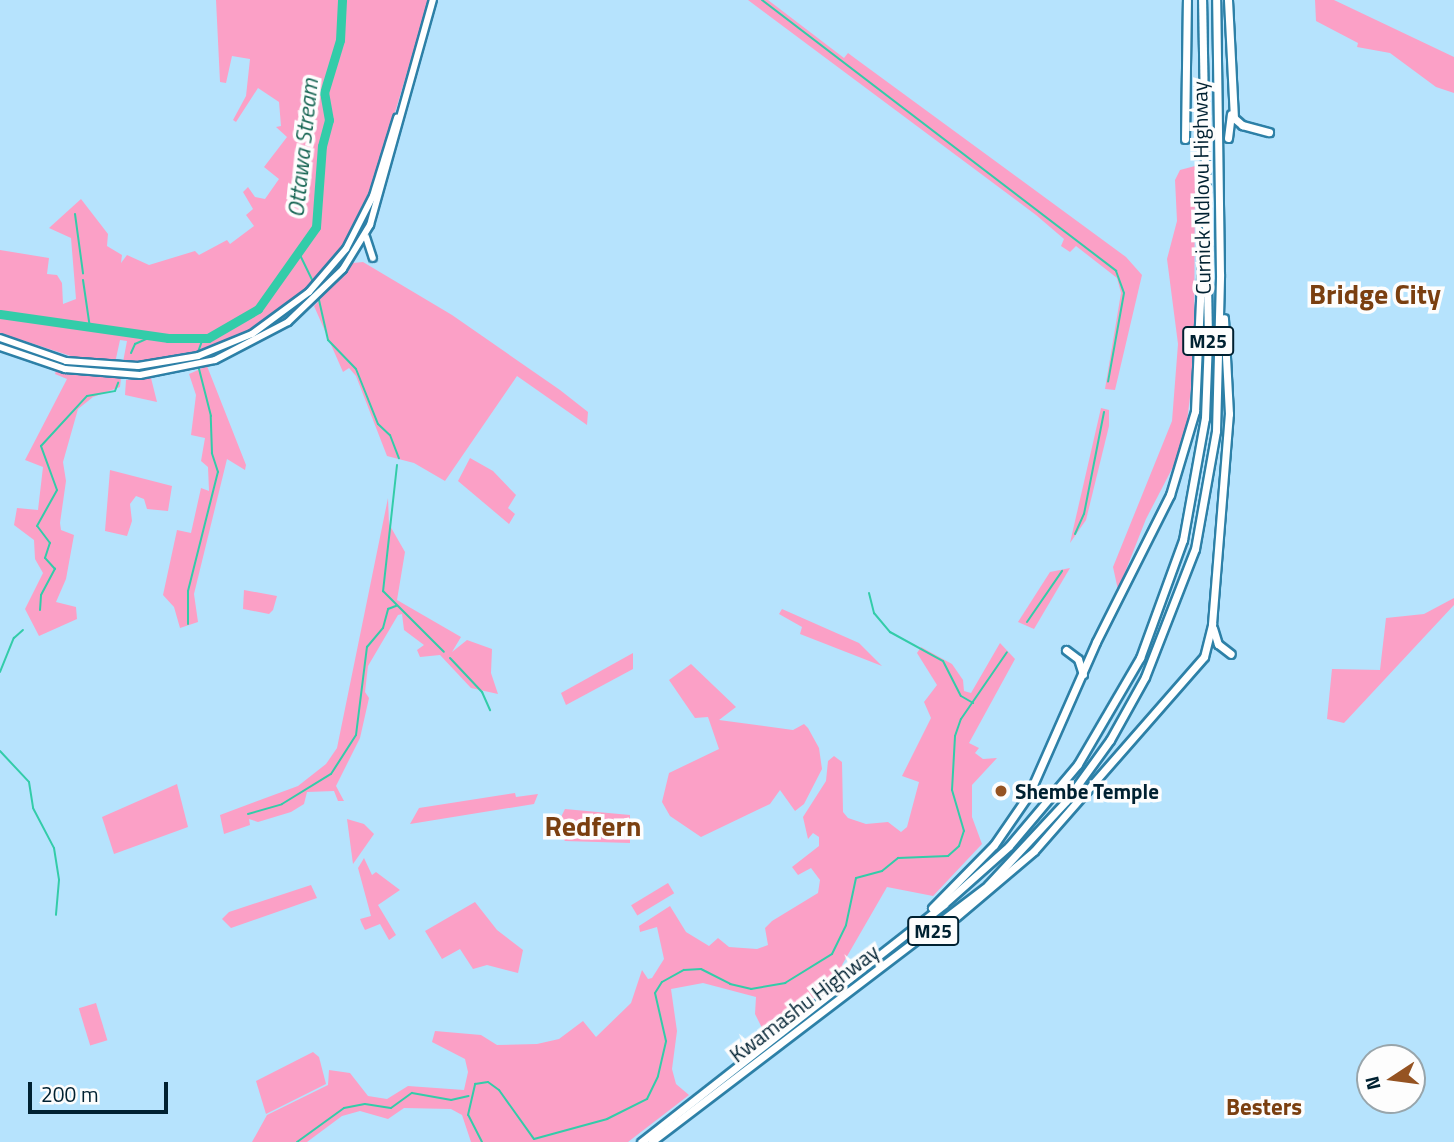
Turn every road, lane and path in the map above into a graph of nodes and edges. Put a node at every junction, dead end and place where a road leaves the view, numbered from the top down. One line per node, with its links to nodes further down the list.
1 (433, 0): 6 (main road)
2 (1187, 0): 10 (main road)
3 (1202, 0): 11 (main road, Curnick Ndlovu Highway / M25)
4 (1216, 0): 14 (main road, Curnick Ndlovu Highway / M25)
5 (1228, 0): 7 (main road)
6 (408, 86): 12 (main road); 15 (main road)
7 (1232, 96): 8 (main road); 9 (main road)
8 (1269, 132)
9 (1228, 138)
10 (1185, 139)
11 (1206, 210): 20 (main road, Curnick Ndlovu Highway / M25); 22 (main road)
12 (368, 228): 13 (main road); 16 (main road)
13 (373, 258)
14 (1220, 274): 17 (main road); 21 (main road, Curnick Ndlovu Highway / M25)
15 (0, 338)
16 (0, 347)
17 (1212, 624): 19 (main road); 23 (main road)
18 (1066, 650): 22 (main road)
19 (1230, 654)
20 (1140, 658): 24 (main road, Kwamashu Highway / M25)
21 (1153, 660): 23 (main road, Kwamashu Highway / M25)
22 (1083, 675): 24 (main road)
23 (931, 932): 26 (main road, Kwamashu Highway / M25)
24 (896, 942): 25 (main road, Kwamashu Highway / M25)
25 (641, 1142)
26 (651, 1142)

